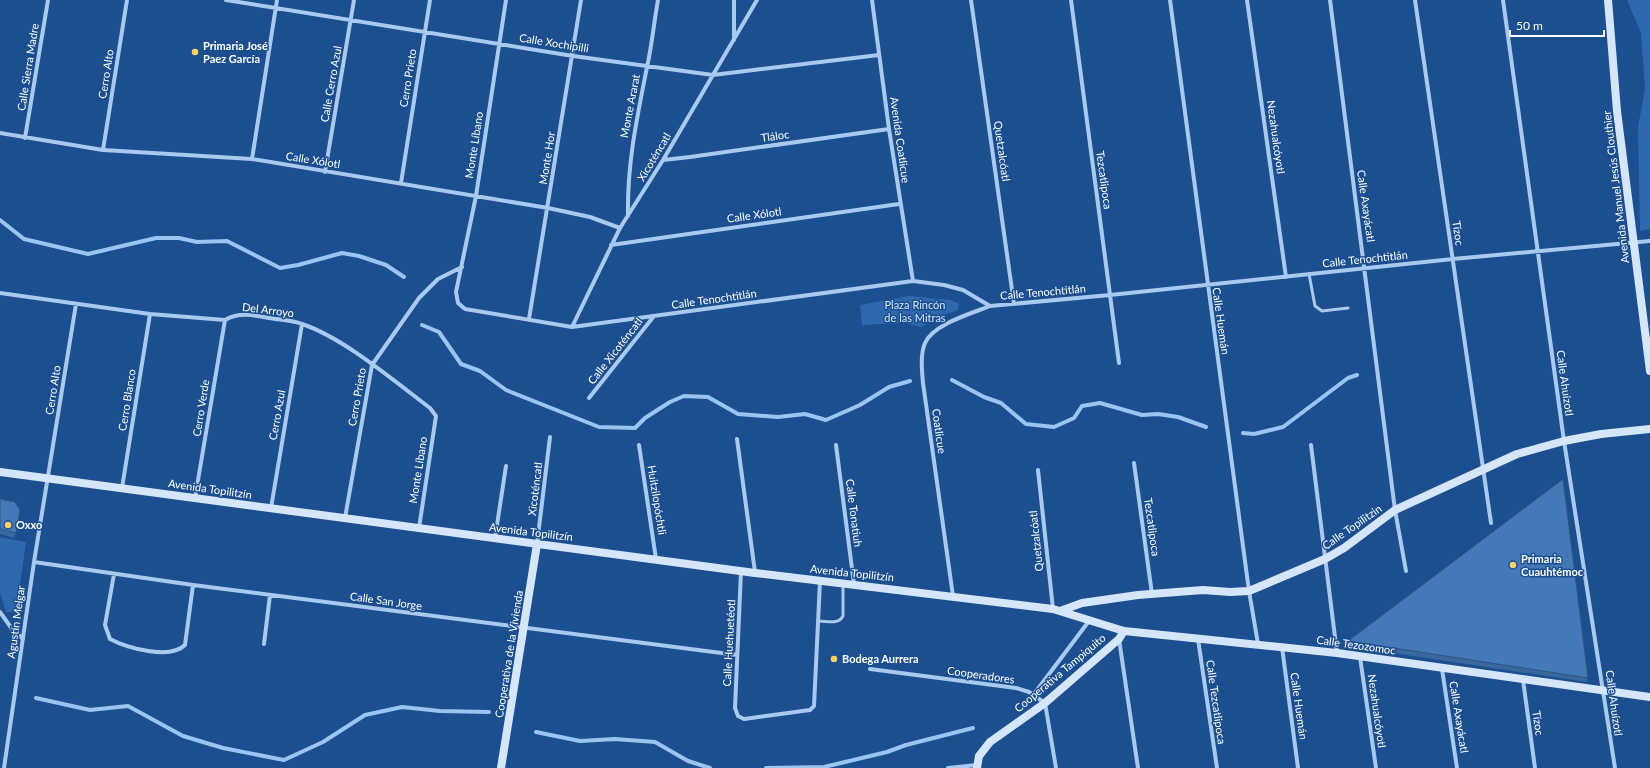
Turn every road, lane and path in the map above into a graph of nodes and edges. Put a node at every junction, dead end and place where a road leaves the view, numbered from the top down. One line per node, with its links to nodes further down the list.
1 (48, 0): 32 (street, Calle Sierra Madre)
2 (127, 0): 33 (street, Cerro Alto)
3 (226, 0): 21 (street, Calle Xochipilli)
4 (277, 0): 21 (street)
5 (354, 0): 22 (street, Calle Cerro Azul)
6 (430, 0): 23 (street, Cerro Prieto)
7 (506, 0): 25 (street, Monte Líbano)
8 (581, 0): 27 (street, Monte Hor)
9 (658, 0): 28 (street, Monte Ararat)
10 (734, 0): 24 (street)
11 (757, 0): 24 (street, Xicoténcatl)
12 (872, 0): 26 (street, Avenida Coatlicue)
13 (971, 0): 58 (street, Quetzalcóatl)
14 (1071, 0): 56 (street, Tezcatlipoca)
15 (1170, 0): 53 (street, Calle Huemán)
16 (1247, 0): 51 (street, Nezahualcóyotl)
17 (1330, 0): 49 (street, Calle Axayácatl)
18 (1416, 0): 47 (street, Tízoc)
19 (1503, 0): 46 (street, Calle Ahuízotl)
20 (1608, 0): 44 (street, Avenida Manuel Jesús Clouthier)
21 (276, 8): 22 (street, Calle Xochipilli); 34 (street)
22 (350, 20): 23 (street, Calle Xochipilli); 36 (street, Calle Cerro Azul)
23 (425, 32): 25 (street, Calle Xochipilli); 37 (street, Cerro Prieto)
24 (734, 41): 29 (street, Xicoténcatl)
25 (499, 43): 27 (street, Calle Xochipilli); 38 (street, Monte Líbano)
26 (879, 55): 29 (street, Calle Xochipilli); 30 (street, Avenida Coatlicue)
27 (573, 56): 28 (street, Calle Xochipilli); 40 (street, Monte Hor)
28 (647, 66): 29 (street, Calle Xochipilli); 41 (street, Monte Ararat)
29 (713, 75): 35 (street, Xicoténcatl)
30 (888, 129): 35 (street, Tláloc); 39 (street, Avenida Coatlicue)
31 (0, 133): 32 (street, Calle Xólotl)
32 (25, 138): 33 (street, Calle Xólotl)
33 (103, 150): 34 (street, Calle Xólotl)
34 (252, 159): 36 (street, Calle Xólotl)
35 (663, 160): 41 (street, Xicoténcatl)
36 (325, 172): 37 (street, Calle Xólotl)
37 (401, 183): 38 (street, Calle Xólotl)
38 (476, 196): 40 (street, Calle Xólotl); 48 (street, Monte Líbano)
39 (900, 204): 45 (street, Calle Xólotl); 52 (street, Avenida Coatlicue)
40 (548, 208): 42 (street, Calle Xólotl); 63 (street, Monte Hor)
41 (628, 216): 42 (street, Xicoténcatl)
42 (620, 228): 45 (street, Xicoténcatl)
43 (1650, 241): 44 (street, Calle Tenochtitlán)
44 (1633, 243): 46 (street, Calle Tenochtitlán); 69 (street, Avenida Manuel Jesús Clouthier)
45 (611, 245): 66 (street, Xicoténcatl)
46 (1539, 252): 47 (street, Calle Tenochtitlán); 75 (street, Calle Ahuízotl)
47 (1453, 259): 49 (street, Calle Tenochtitlán); 81 (street, Tízoc)
48 (462, 267): 54 (street, Monte Líbano); 68 (street, Cerro Prieto)
49 (1365, 268): 50 (street, Calle Tenochtitlán); 88 (street, Calle Axayácatl)
50 (1309, 274): 51 (street, Calle Tenochtitlán); 60 (lane)
51 (1286, 277): 53 (street, Calle Tenochtitlán)
52 (913, 281): 59 (street, Calle Tenochtitlán); 62 (street, Calle Tenochtitlán)
53 (1208, 284): 56 (street, Calle Tenochtitlán); 105 (street, Calle Huemán)
54 (456, 292): 63 (street, Calle Tenochtitlán)
55 (0, 293): 57 (street, Del Arroyo)
56 (1110, 295): 58 (street, Calle Tenochtitlán); 67 (street, Tezcatlipoca)
57 (76, 304): 61 (street, Del Arroyo); 84 (street, Cerro Alto)
58 (1014, 304): 59 (street, Calle Tenochtitlán)
59 (990, 306): 108 (street, Coatlicue)
60 (1348, 308)
61 (150, 314): 64 (street, Del Arroyo); 85 (street, Cerro Blanco)
62 (654, 316): 66 (street, Calle Tenochtitlán); 70 (street, Calle Xicoténcatl)
63 (529, 319): 66 (street, Calle Tenochtitlán)
64 (225, 320): 65 (street, Del Arroyo); 86 (street, Cerro Verde)
65 (302, 324): 68 (street, Del Arroyo); 87 (street, Cerro Azul)
66 (572, 327)
67 (1119, 363)
68 (372, 365): 71 (street, Del Arroyo); 89 (street, Cerro Prieto)
69 (1650, 371)
70 (589, 398)
71 (436, 416): 91 (street, Monte Líbano)
72 (1650, 429): 75 (street, Calle Topilitzin)
73 (550, 437): 93 (street, Xicoténcatl)
74 (737, 439): 99 (street)
75 (1564, 441): 81 (street, Calle Topilitzin); 127 (street, Calle Ahuízotl)
76 (639, 445): 94 (street, Huitzilopóchtli)
77 (836, 445): 103 (street, Calle Tonatiuh)
78 (1311, 445): 95 (street)
79 (1134, 463): 106 (street, Tezcatlipoca)
80 (506, 466): 92 (street)
81 (1483, 469): 88 (street, Calle Topilitzin); 90 (street, Tízoc)
82 (1038, 470): 109 (street, Quetzalcóatl)
83 (0, 472): 84 (street, Avenida Topilitzín)
84 (47, 479): 85 (street, Avenida Topilitzín); 96 (street, Agustín Melgar)
85 (122, 489): 86 (street, Avenida Topilitzín)
86 (195, 498): 87 (street, Avenida Topilitzín)
87 (270, 509): 89 (street, Avenida Topilitzín)
88 (1396, 510): 95 (street, Calle Topilitzin); 98 (street, Calle Axayácatl)
89 (344, 518): 91 (street, Avenida Topilitzín)
90 (1491, 523)
91 (419, 528): 92 (street, Avenida Topilitzín)
92 (495, 538): 93 (street, Avenida Topilitzín)
93 (537, 544): 94 (street, Avenida Topilitzín); 113 (street, Cooperativa de la Vivienda)
94 (656, 559): 97 (street, Avenida Topilitzín)
95 (1325, 560): 105 (street, Calle Topilitzin); 121 (street)
96 (34, 562): 100 (street, Calle San Jorge); 115 (street, Agustín Melgar)
97 (741, 571): 99 (street, Avenida Topilitzín); 122 (street, Calle Huehuetéotl)
98 (1406, 572)
99 (755, 573): 101 (street, Avenida Topilitzín)
100 (114, 574): 104 (street, Calle San Jorge); 104 (street)
101 (820, 581): 102 (street, Avenida Topilitzín); 111 (street)
102 (843, 583): 103 (street, Avenida Topilitzín); 111 (lane)
103 (854, 584): 108 (street, Avenida Topilitzín)
104 (193, 585): 107 (street, Calle San Jorge)
105 (1249, 591): 106 (street, Calle Topilitzin); 119 (street, Calle Huemán)
106 (1152, 594): 109 (street, Calle Topilitzin)
107 (270, 595): 113 (street, Calle San Jorge); 118 (street)
108 (953, 596): 109 (street, Avenida Topilitzín)
109 (1056, 610): 112 (street, Calle Tezozomoc)
110 (0, 612): 115 (street)
111 (818, 620): 122 (street, Calle Huehuetéotl)
112 (1089, 621): 114 (street, Calle Tezozomoc); 128 (street, Cooperativa Tampiquito)
113 (524, 629): 122 (street, Calle San Jorge); 133 (street, Cooperativa de la Vivienda)
114 (1124, 631): 116 (street, Cooperativa Tampiquito); 117 (street, Calle Tezozomoc)
115 (23, 639): 132 (street, Agustín Melgar)
116 (1118, 639): 130 (street, Cooperativa Tampiquito); 136 (street)
117 (1198, 639): 119 (street, Calle Tezozomoc); 137 (street, Calle Tezcatlipoca)
118 (264, 644)
119 (1258, 644): 120 (street, Calle Tezozomoc)
120 (1282, 647): 121 (street, Calle Tezozomoc); 138 (street, Calle Huemán)
121 (1337, 653): 123 (street, Calle Tezozomoc)
122 (737, 655)
123 (1360, 656): 125 (street, Calle Tezozomoc); 139 (street, Nezahualcóyotl)
124 (870, 669): 128 (street, Cooperadores)
125 (1442, 669): 126 (street, Calle Tezozomoc); 140 (street, Calle Axayácatl)
126 (1523, 680): 127 (street, Calle Tezozomoc); 141 (street, Tízoc)
127 (1604, 692): 129 (street, Calle Tezozomoc); 142 (street, Calle Ahuízotl)
128 (1034, 694): 130 (street, Cooperadores)
129 (1650, 697)
130 (1045, 703): 131 (street, Cooperativa Tampiquito); 135 (street)
131 (977, 766): 134 (street)
132 (4, 768)
133 (501, 768)
134 (948, 768)
135 (1056, 768)
136 (1138, 768)
137 (1217, 768)
138 (1298, 768)
139 (1376, 768)
140 (1457, 768)
141 (1535, 768)
142 (1615, 768)

